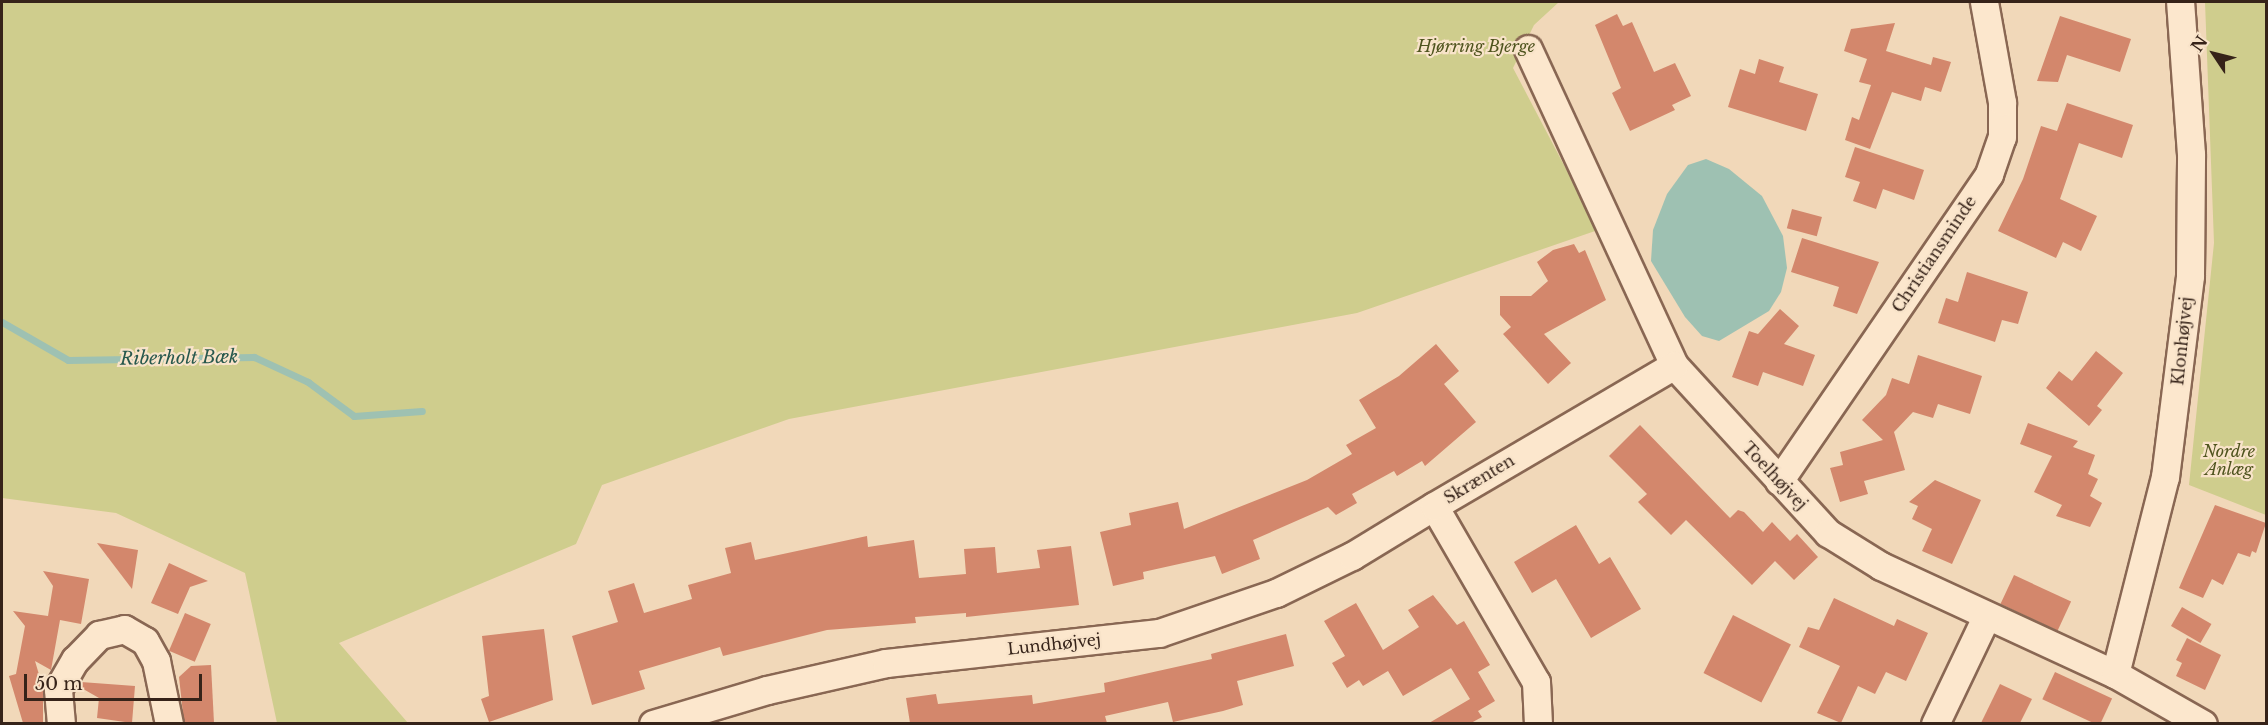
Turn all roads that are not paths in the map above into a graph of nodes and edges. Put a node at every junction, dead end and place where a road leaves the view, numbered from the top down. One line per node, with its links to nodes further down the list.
1 (1984, 2): 5 (street, Christiansminde)
2 (2180, 2): 8 (street, Klonhøjvej)
3 (1528, 49): 4 (street, Toelhøjvej)
4 (1674, 365): 5 (street, Toelhøjvej); 6 (street, Skrænten)
5 (1779, 481): 7 (street, Toelhøjvej)
6 (1434, 506): 9 (street, Lundhøjvej); 12 (street, Skrænten)
7 (1986, 617): 8 (street, Toelhøjvej); 13 (street)
8 (2115, 674): 14 (street, Toelhøjvej)
9 (662, 722)
10 (61, 723): 11 (street)
11 (169, 723)
12 (1538, 723)
13 (1935, 723)
14 (2203, 723)

